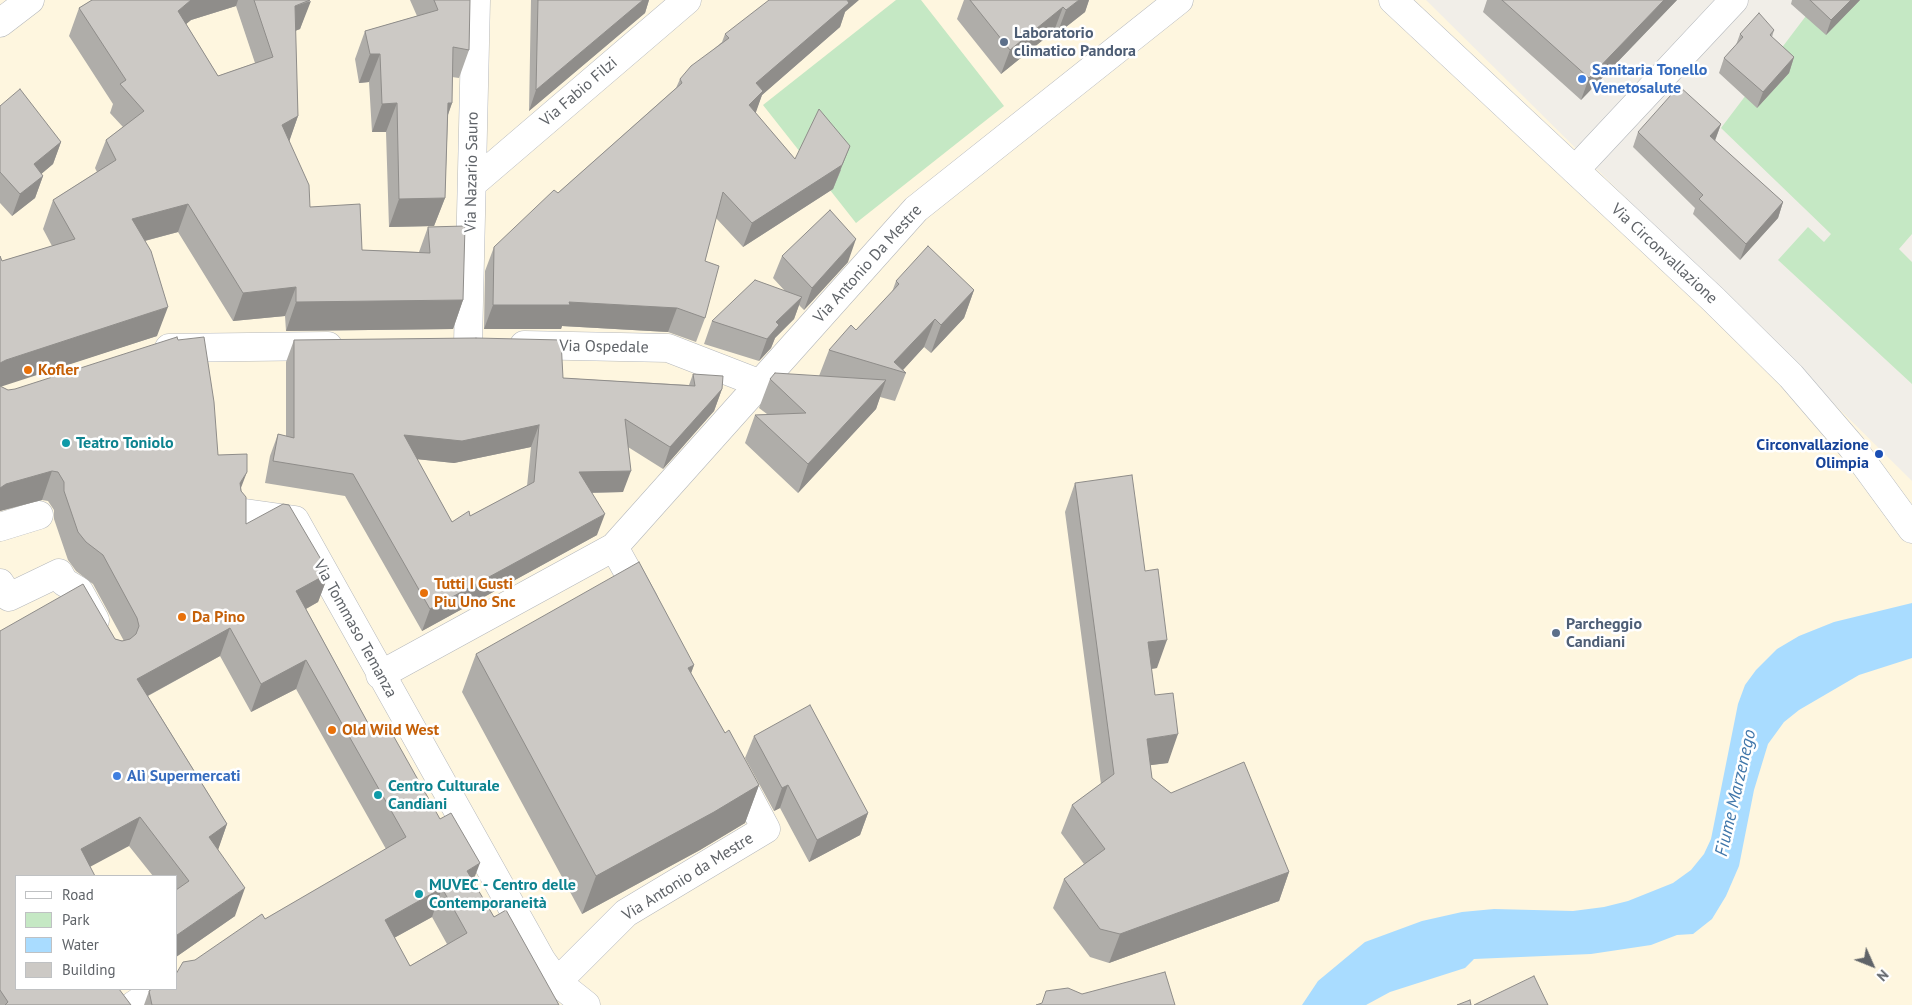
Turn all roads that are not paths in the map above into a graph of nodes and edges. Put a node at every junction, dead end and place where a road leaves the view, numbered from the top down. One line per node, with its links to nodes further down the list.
1 (30, 0): 7 (street)
2 (476, 0): 9 (street, Via Nazario Sauro)
3 (686, 0): 9 (street, Via Fabio Filzi)
4 (1179, 0): 14 (street, Via Antonio Da Mestre)
5 (1393, 0): 8 (street, Via Circonvallazione)
6 (1734, 0): 8 (street)
7 (0, 24)
8 (1575, 170): 18 (street, Via Circonvallazione)
9 (472, 184): 10 (street, Via Nazario Sauro)
10 (481, 340): 11 (street, Via Ospedale); 14 (street, Via Ospedale)
11 (439, 344)
12 (349, 346): 13 (street)
13 (141, 357)
14 (760, 384): 19 (street, Via Antonio Da Mestre)
15 (245, 513): 23 (street, Via Tommaso Temanza)
16 (39, 515): 17 (street)
17 (0, 527)
18 (1912, 529)
19 (614, 546): 21 (street); 23 (street)
20 (0, 583): 22 (street)
21 (655, 624)
22 (109, 646)
23 (380, 675): 25 (street, Via Tommaso Temanza)
24 (724, 752): 25 (street, Via Antonio da Mestre)
25 (557, 982): 28 (street, Via Tommaso Temanza)
26 (156, 990): 27 (street)
27 (134, 1005)
28 (586, 1005)

